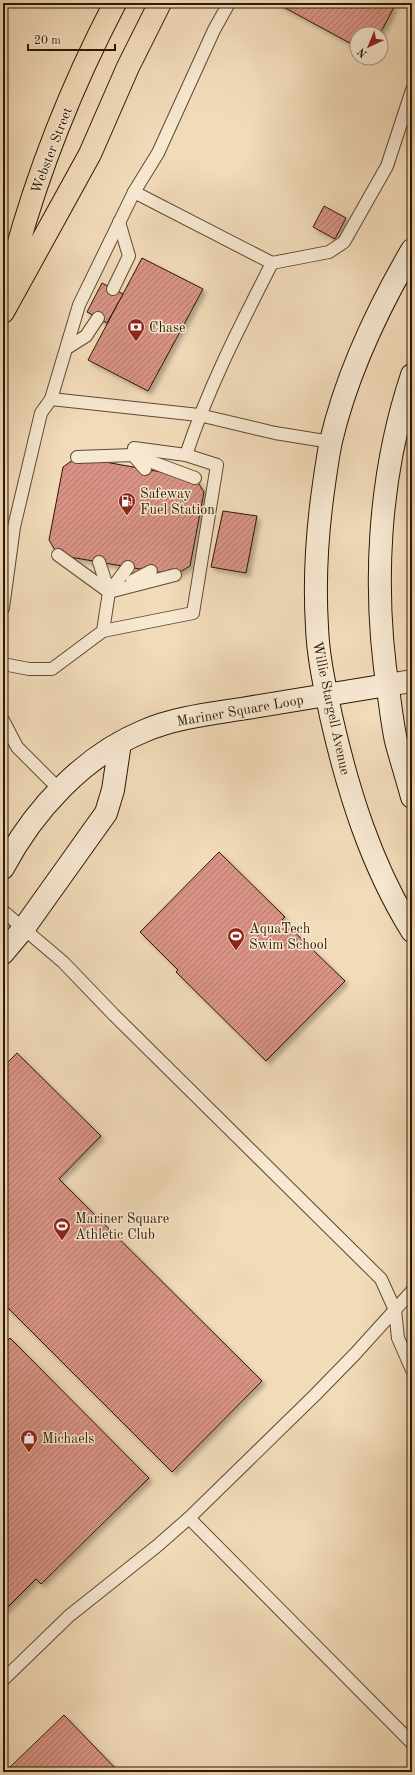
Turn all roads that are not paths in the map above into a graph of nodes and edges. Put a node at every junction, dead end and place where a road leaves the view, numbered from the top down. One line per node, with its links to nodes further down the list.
1 (115, 3): 10 (main road, Webster Street)
2 (160, 3): 11 (main road)
3 (230, 3): 5 (lane)
4 (412, 90): 8 (lane)
5 (134, 192): 6 (lane); 8 (lane)
6 (119, 222): 9 (lane); 13 (lane)
7 (412, 250): 17 (street, Willie Stargell Avenue)
8 (272, 263): 16 (lane)
9 (113, 289)
10 (3, 304)
11 (3, 312)
12 (98, 318): 13 (lane)
13 (67, 348): 15 (lane)
14 (412, 375): 37 (street)
15 (51, 399): 16 (lane); 33 (lane)
16 (199, 415): 17 (lane); 19 (lane)
17 (331, 442): 38 (street, Willie Stargell Avenue)
18 (133, 455): 19 (lane); 20 (lane); 21 (lane); 22 (lane); 23 (lane); 24 (lane); 25 (lane)
19 (186, 455): 34 (lane)
20 (77, 457)
21 (91, 460)
22 (115, 464)
23 (145, 469)
24 (170, 474)
25 (195, 478)
26 (58, 555): 32 (lane)
27 (75, 558): 32 (lane)
28 (99, 562): 32 (lane)
29 (128, 567): 32 (lane)
30 (152, 571): 32 (lane)
31 (175, 576): 32 (lane)
32 (109, 592): 34 (lane)
33 (3, 608)
34 (103, 631): 35 (lane)
35 (3, 664)
36 (412, 681): 37 (street, Mariner Square Loop)
37 (387, 685): 38 (street, Mariner Square Loop); 42 (street)
38 (327, 695): 40 (street, Mariner Square Loop); 46 (street, Willie Stargell Avenue)
39 (3, 720): 41 (lane)
40 (120, 744): 41 (street, Mariner Square Loop); 45 (street)
41 (60, 790): 43 (street, Mariner Square Loop)
42 (412, 797)
43 (3, 868)
44 (3, 911): 45 (lane)
45 (24, 928): 47 (street); 49 (lane)
46 (412, 931)
47 (3, 953)
48 (412, 1291): 49 (lane)
49 (395, 1310): 50 (lane); 51 (lane)
50 (412, 1370)
51 (189, 1518): 52 (lane); 53 (lane)
52 (3, 1680)
53 (412, 1743)

